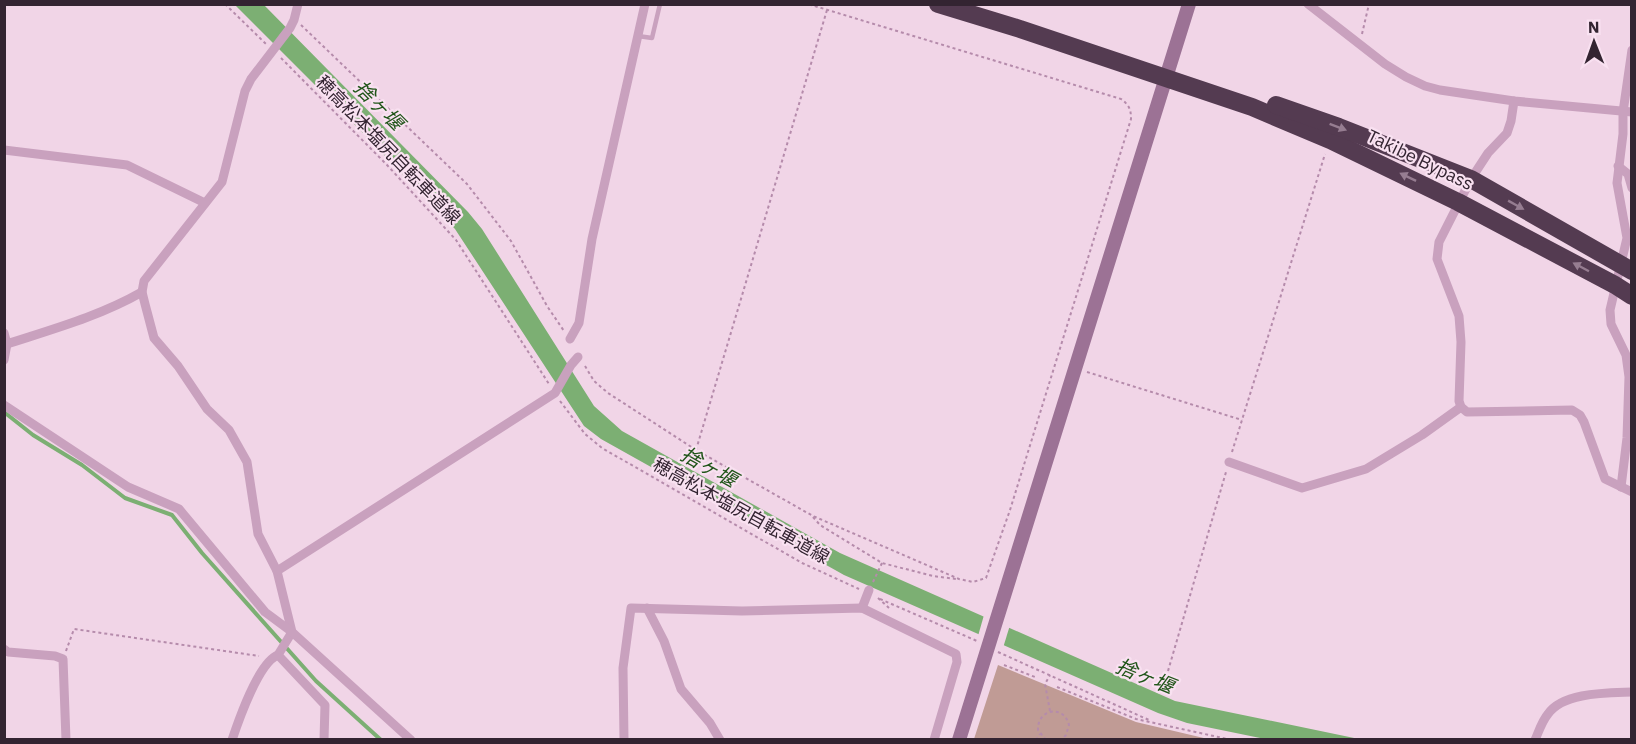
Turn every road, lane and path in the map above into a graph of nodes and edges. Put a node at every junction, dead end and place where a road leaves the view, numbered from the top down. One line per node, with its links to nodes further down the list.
1 (225, 4): 14 (path)
2 (298, 4): 11 (street)
3 (645, 4): 12 (street)
4 (660, 4): 12 (lane)
5 (808, 4): 10 (path)
6 (938, 4): 17 (highway, Takibe Bypass)
7 (1189, 4): 17 (street)
8 (1308, 4): 13 (street)
9 (1369, 4): 13 (path)
10 (826, 10): 43 (path); 50 (path)
11 (292, 24): 26 (street); 32 (path)
12 (638, 36): 32 (street)
13 (1357, 41): 18 (street)
14 (266, 44)
15 (1632, 50): 19 (street)
16 (279, 57): 37 (path, 穂高松本塩尻自転車道線)
17 (1174, 81): 23 (highway, Takibe Bypass, one-way to 23); 25 (highway, Takibe Bypass, one-way to 17); 36 (street)
18 (1514, 101): 19 (street); 23 (street)
19 (1627, 112): 22 (street)
20 (4, 150): 26 (street)
21 (1325, 156): 41 (path)
22 (1618, 166): 24 (street); 27 (street)
23 (1471, 179): 25 (street); 27 (highway, Takibe Bypass, one-way to 27)
24 (1632, 188)
25 (1458, 202): 28 (highway, Takibe Bypass, one-way to 25); 40 (street)
26 (205, 203): 29 (street)
27 (1626, 267): 28 (street)
28 (1616, 285): 30 (highway, Takibe Bypass); 42 (street)
29 (142, 292): 33 (street); 49 (street)
30 (1632, 296)
31 (4, 333): 33 (street)
32 (570, 339)
33 (7, 344): 35 (street)
34 (578, 357): 37 (street); 43 (path)
35 (4, 360)
36 (1076, 369): 41 (path); 56 (street)
37 (554, 387): 49 (street)
38 (560, 401): 51 (path, 穂高松本塩尻自転車道線)
39 (4, 405): 55 (street)
40 (1461, 407): 44 (street); 45 (street)
41 (1242, 420): 44 (path)
42 (1629, 437): 45 (street)
43 (696, 450): 47 (path)
44 (1229, 462): 61 (path)
45 (1621, 487): 46 (street)
46 (1632, 492)
47 (813, 516): 48 (path); 50 (path)
48 (882, 563): 50 (path); 51 (path)
49 (277, 571): 55 (street)
50 (959, 579)
51 (865, 590): 54 (street)
52 (879, 598): 56 (path)
53 (646, 608): 54 (street); 73 (street); 74 (street)
54 (862, 608): 75 (street)
55 (292, 632): 58 (street); 72 (street)
56 (989, 646): 62 (path); 76 (street)
57 (4, 648): 59 (street)
58 (274, 657): 59 (path); 70 (street); 71 (street)
59 (63, 659): 69 (street)
60 (1004, 665): 63 (path)
61 (1168, 671)
62 (1050, 675): 66 (path); 67 (path)
63 (1035, 677)
64 (1057, 687): 67 (path)
65 (1632, 692): 81 (street)
66 (1050, 711): 68 (path); 79 (path)
67 (1151, 722): 80 (path)
68 (1040, 734): 77 (path); 78 (path)
69 (66, 740)
70 (232, 740)
71 (324, 740)
72 (411, 740)
73 (624, 740)
74 (720, 740)
75 (934, 740)
76 (959, 740)
77 (1036, 740)
78 (1046, 740)
79 (1061, 740)
80 (1232, 740)
81 (1535, 740)

